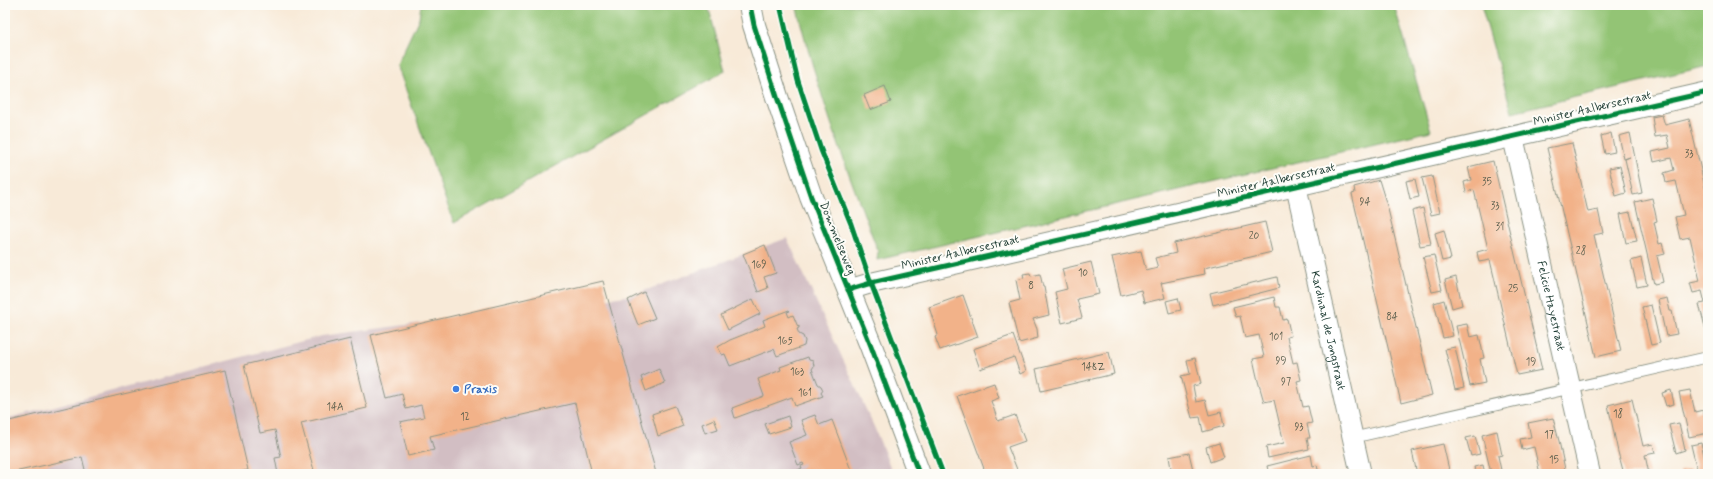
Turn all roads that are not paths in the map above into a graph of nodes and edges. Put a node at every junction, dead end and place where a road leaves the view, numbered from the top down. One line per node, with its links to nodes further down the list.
1 (750, 5): 5 (street, Dommelseweg)
2 (1708, 94): 3 (street, Minister Aalbersestraat)
3 (1512, 137): 4 (street, Minister Aalbersestraat); 7 (street, Felicie Hayestraat)
4 (1296, 186): 5 (street, Minister Aalbersestraat); 8 (street, Kardinaal de Jongstraat)
5 (848, 290): 9 (street, Dommelseweg)
6 (1708, 357): 7 (lane)
7 (1571, 388): 8 (lane); 11 (street, Felicie Hayestraat)
8 (1352, 438): 10 (street, Kardinaal de Jongstraat)
9 (919, 474)
10 (1360, 474)
11 (1590, 474)

